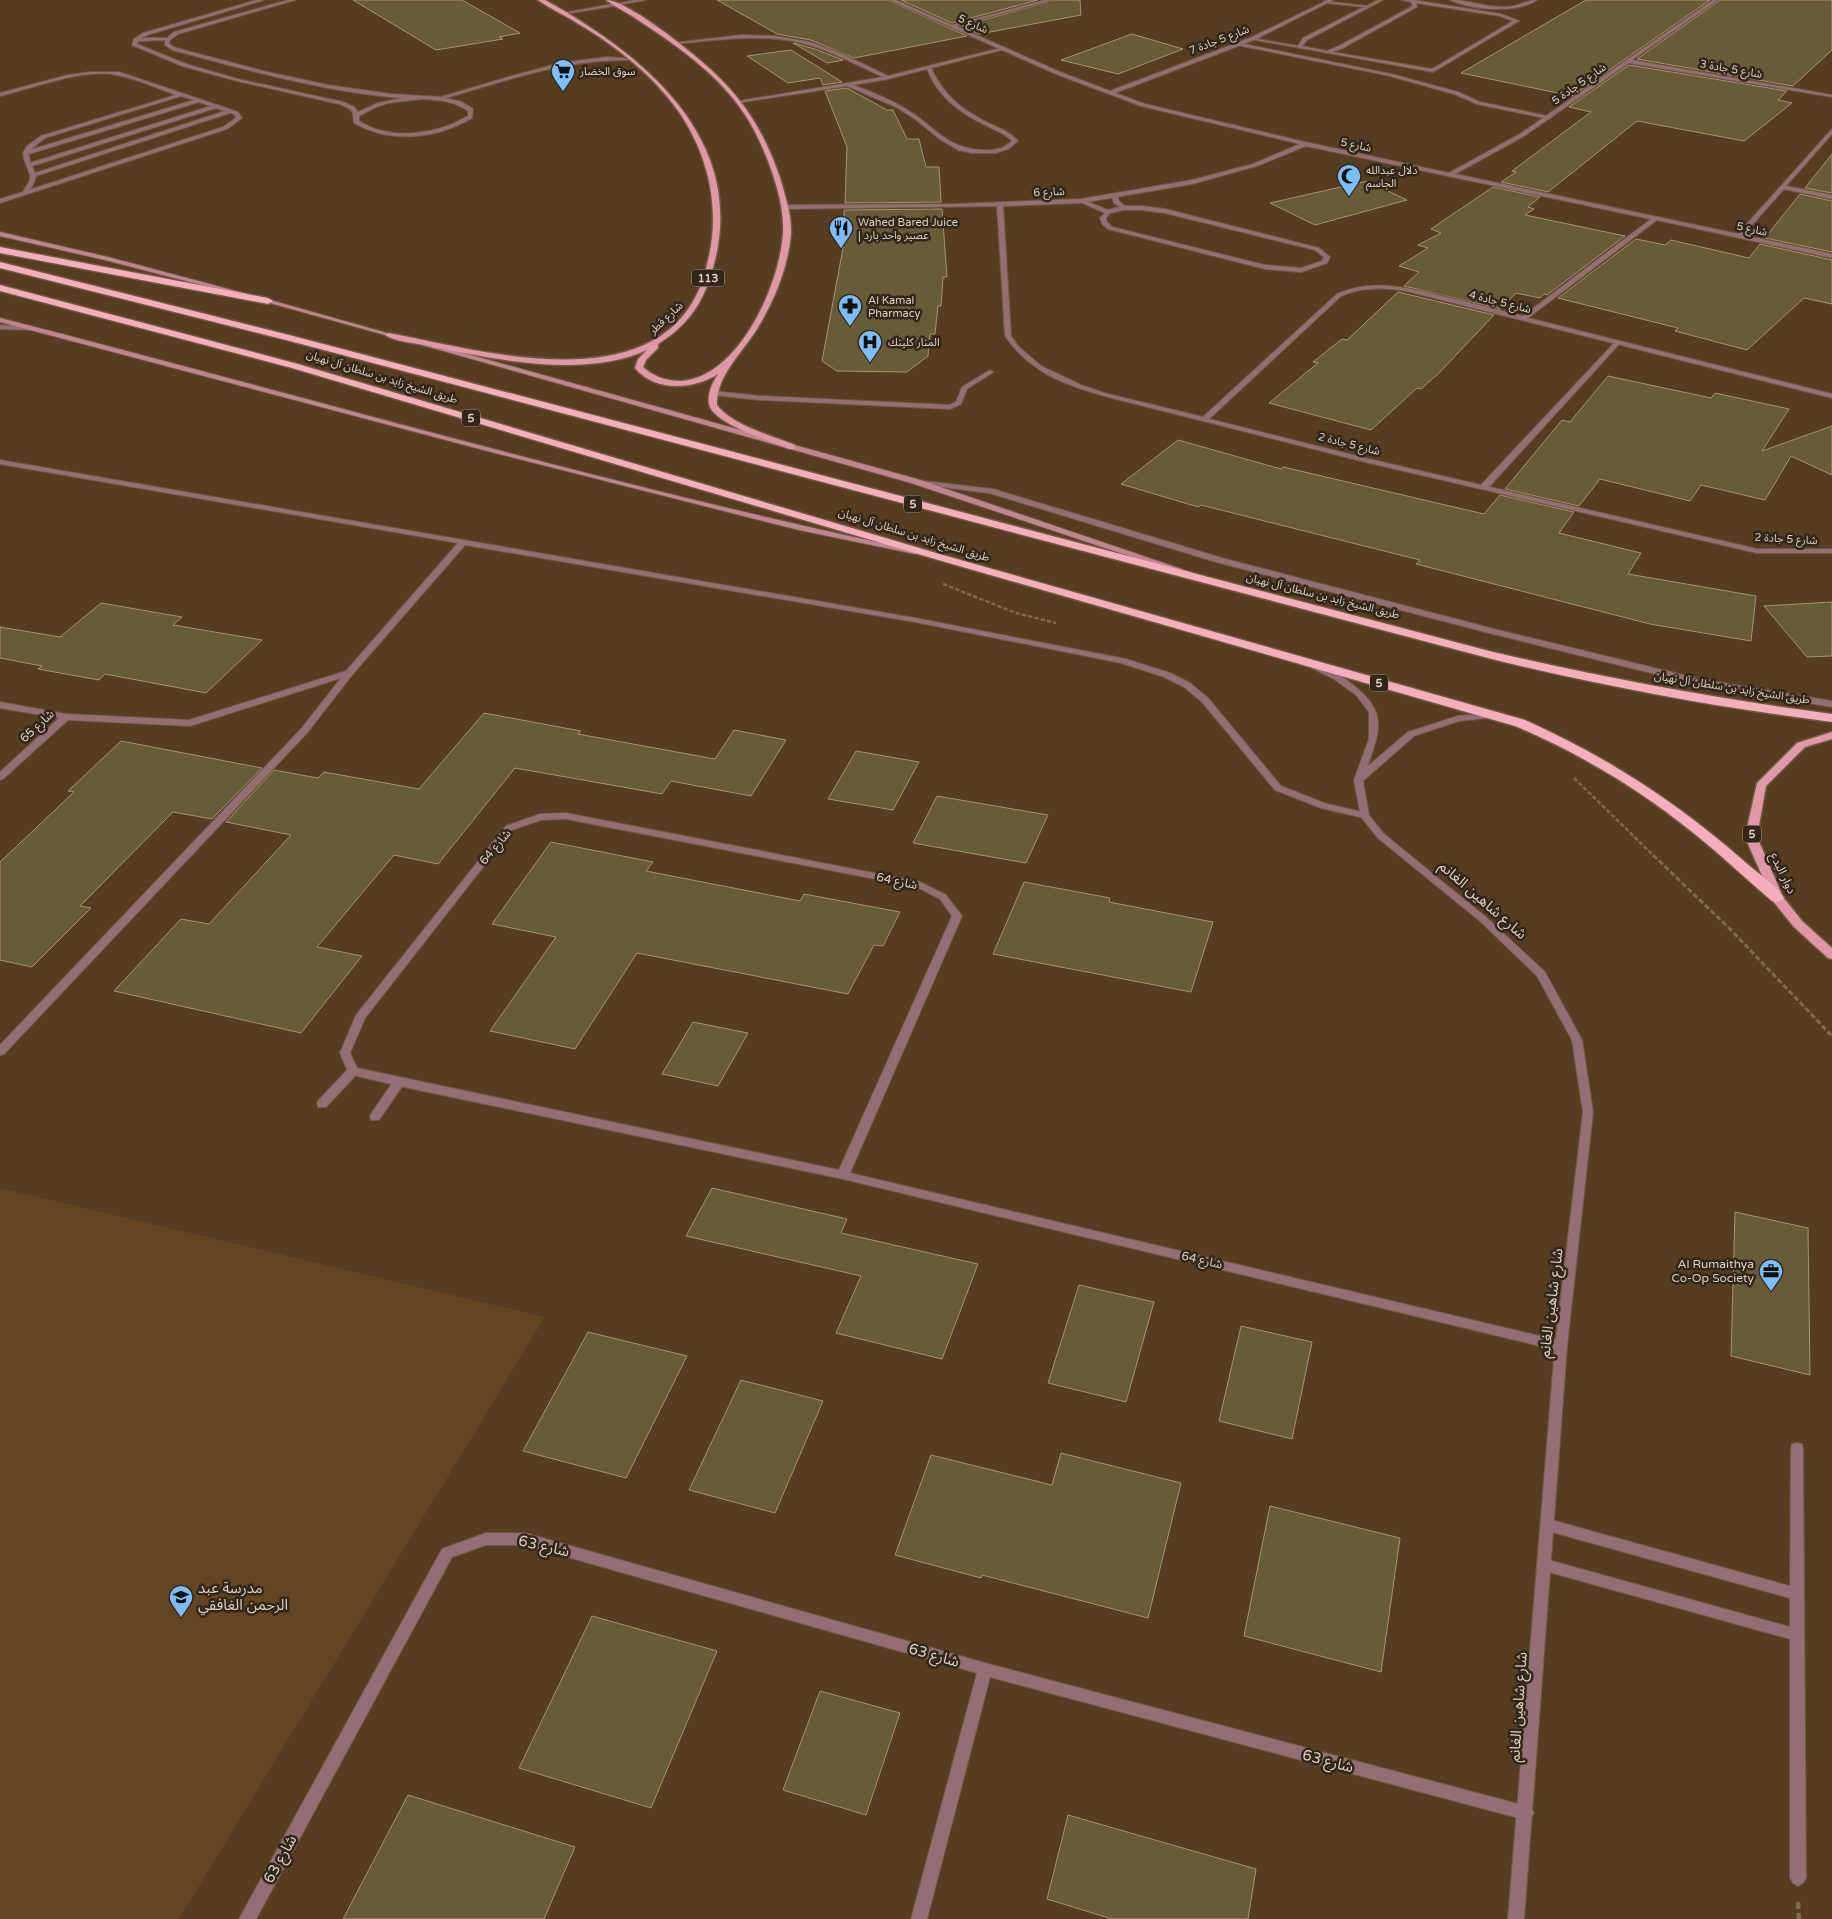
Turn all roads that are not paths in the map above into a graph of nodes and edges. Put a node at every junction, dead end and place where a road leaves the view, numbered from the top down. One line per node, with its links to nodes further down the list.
1 (246, 0): 17 (street)
2 (262, 0): 17 (street)
3 (293, 0): 22 (street)
4 (541, 0): 19 (main road, شارع قطر / 113)
5 (610, 0): 16 (main road)
6 (644, 0): 16 (street)
7 (892, 0): 20 (street, شارع 5)
8 (1050, 0): 20 (street)
9 (1381, 0): 18 (street)
10 (1403, 0): 15 (street)
11 (1452, 0): 12 (street)
12 (1535, 0)
13 (1716, 0): 34 (street, شارع 5 جادة 5)
14 (1329, 1): 18 (street); 21 (street, شارع 5 جادة 7)
15 (1412, 2): 32 (street); 32 (street)
16 (618, 4): 19 (street); 28 (main road)
17 (241, 5): 27 (street)
18 (1366, 6): 26 (street)
19 (565, 13): 33 (main road, شارع قطر / 113)
20 (952, 26): 31 (street, شارع 5)
21 (1260, 35): 23 (street, شارع 5 جادة 7); 24 (street)
22 (168, 39): 27 (street); 43 (street)
23 (1252, 39): 29 (street, شارع 5 جادة 7); 30 (street)
24 (1290, 39)
25 (1297, 39): 26 (street)
26 (1305, 39): 30 (street)
27 (136, 40): 50 (street)
28 (675, 43): 36 (street); 46 (main road)
29 (1239, 44): 39 (street, شارع 5 جادة 7); 51 (street)
30 (1299, 47): 32 (street)
31 (1002, 48): 35 (street); 39 (street, شارع 5)
32 (1323, 52)
33 (632, 59): 38 (street); 81 (main road, شارع قطر / 113)
34 (1628, 62): 42 (street, شارع 5 جادة 3); 51 (street, شارع 5 جادة 5)
35 (929, 68): 36 (street); 37 (street)
36 (888, 78): 37 (street)
37 (848, 86): 46 (street)
38 (474, 89): 44 (street); 47 (street)
39 (1112, 92): 53 (street, شارع 5)
40 (184, 94): 41 (street); 45 (street); 54 (street)
41 (0, 95)
42 (1832, 96)
43 (423, 98): 44 (street); 50 (street)
44 (437, 98): 47 (street)
45 (200, 100): 48 (street); 54 (street)
46 (739, 102): 65 (main road)
47 (463, 104): 50 (street)
48 (216, 106): 49 (street); 55 (street)
49 (230, 111): 56 (street); 59 (street)
50 (357, 115)
51 (1549, 117): 57 (street, شارع 5 جادة 5)
52 (1832, 131): 58 (street)
53 (1305, 144): 57 (street, شارع 5); 60 (street, شارع 6)
54 (26, 153): 55 (street)
55 (30, 165): 56 (street)
56 (34, 175): 59 (street)
57 (1449, 175): 68 (street, شارع 5)
58 (1782, 187): 61 (street); 70 (street)
59 (25, 191): 62 (street)
60 (1115, 196): 63 (street, شارع 6); 66 (street)
61 (1832, 197)
62 (0, 201)
63 (1081, 201): 64 (street, شارع 6); 67 (street)
64 (1000, 204): 65 (street, شارع 6); 87 (street, شارع 5 جادة 2)
65 (786, 207): 83 (main road)
66 (1124, 208): 67 (street); 67 (street)
67 (1108, 212)
68 (1655, 219): 70 (street, شارع 5); 76 (street)
69 (0, 234): 75 (main road)
70 (1739, 237): 72 (street, شارع 5)
71 (0, 250): 75 (highway)
72 (1832, 256)
73 (0, 265): 95 (highway, طريق الشيخ زايد بن سلطان آل نهيان / 5)
74 (0, 288): 94 (highway, طريق الشيخ زايد بن سلطان آل نهيان / 5)
75 (268, 300): 80 (main road)
76 (1524, 319): 82 (street, شارع 5 جادة 4); 87 (street, شارع 5 جادة 4)
77 (0, 320): 79 (main road)
78 (0, 328): 79 (street)
79 (30, 328): 94 (main road)
80 (389, 334): 81 (main road, شارع قطر / 113); 88 (main road)
81 (659, 342): 83 (main road)
82 (1618, 342): 86 (street, شارع 5 جادة 4); 91 (street)
83 (729, 362): 85 (main road)
84 (990, 372): 85 (street)
85 (713, 393): 88 (main road)
86 (1832, 396)
87 (1205, 419): 91 (street, شارع 5 جادة 2)
88 (792, 447): 90 (main road)
89 (0, 462): 92 (street)
90 (914, 481): 95 (main road); 98 (street)
91 (1484, 488): 93 (street, شارع 5 جادة 2)
92 (463, 542): 97 (street); 106 (street)
93 (1832, 551)
94 (939, 557): 96 (highway, طريق الشيخ زايد بن سلطان آل نهيان / 5)
95 (1230, 586): 102 (highway, طريق الشيخ زايد بن سلطان آل نهيان / 5)
96 (1313, 665): 100 (highway, طريق الشيخ زايد بن سلطان آل نهيان / 5); 105 (street, شارع شاهين الغانم)
97 (349, 673): 101 (street); 110 (street)
98 (1832, 704)
99 (0, 705): 101 (street, شارع 65)
100 (1494, 715): 105 (street); 107 (highway, طريق الشيخ زايد بن سلطان آل نهيان / 5)
101 (66, 718): 104 (street, شارع 65)
102 (1832, 718)
103 (1832, 735): 107 (main road, دوار البدع / 5)
104 (0, 777)
105 (1358, 780): 106 (street, شارع شاهين الغانم)
106 (1364, 815): 116 (street, شارع شاهين الغانم)
107 (1777, 898): 108 (main road, دوار البدع / 5)
108 (1828, 952): 109 (main road, دوار البدع)
109 (1832, 961)
110 (0, 1051)
111 (353, 1071): 112 (street, شارع 64); 113 (street); 115 (street, شارع 64)
112 (399, 1082): 114 (street); 115 (street, شارع 64)
113 (322, 1104)
114 (375, 1117)
115 (842, 1175): 116 (street, شارع 64)
116 (1561, 1346): 118 (street, شارع شاهين الغانم)
117 (1797, 1448): 120 (street)
118 (1548, 1525): 119 (street, شارع شاهين الغانم); 120 (street)
119 (1545, 1565): 121 (street); 123 (street, شارع شاهين الغانم)
120 (1797, 1594): 121 (street)
121 (1797, 1635): 124 (street)
122 (985, 1670): 123 (street, شارع 63); 125 (street, شارع 63); 126 (street)
123 (1526, 1813): 127 (street, شارع شاهين الغانم)
124 (1798, 1878)
125 (247, 1919)
126 (919, 1919)
127 (1516, 1919)

